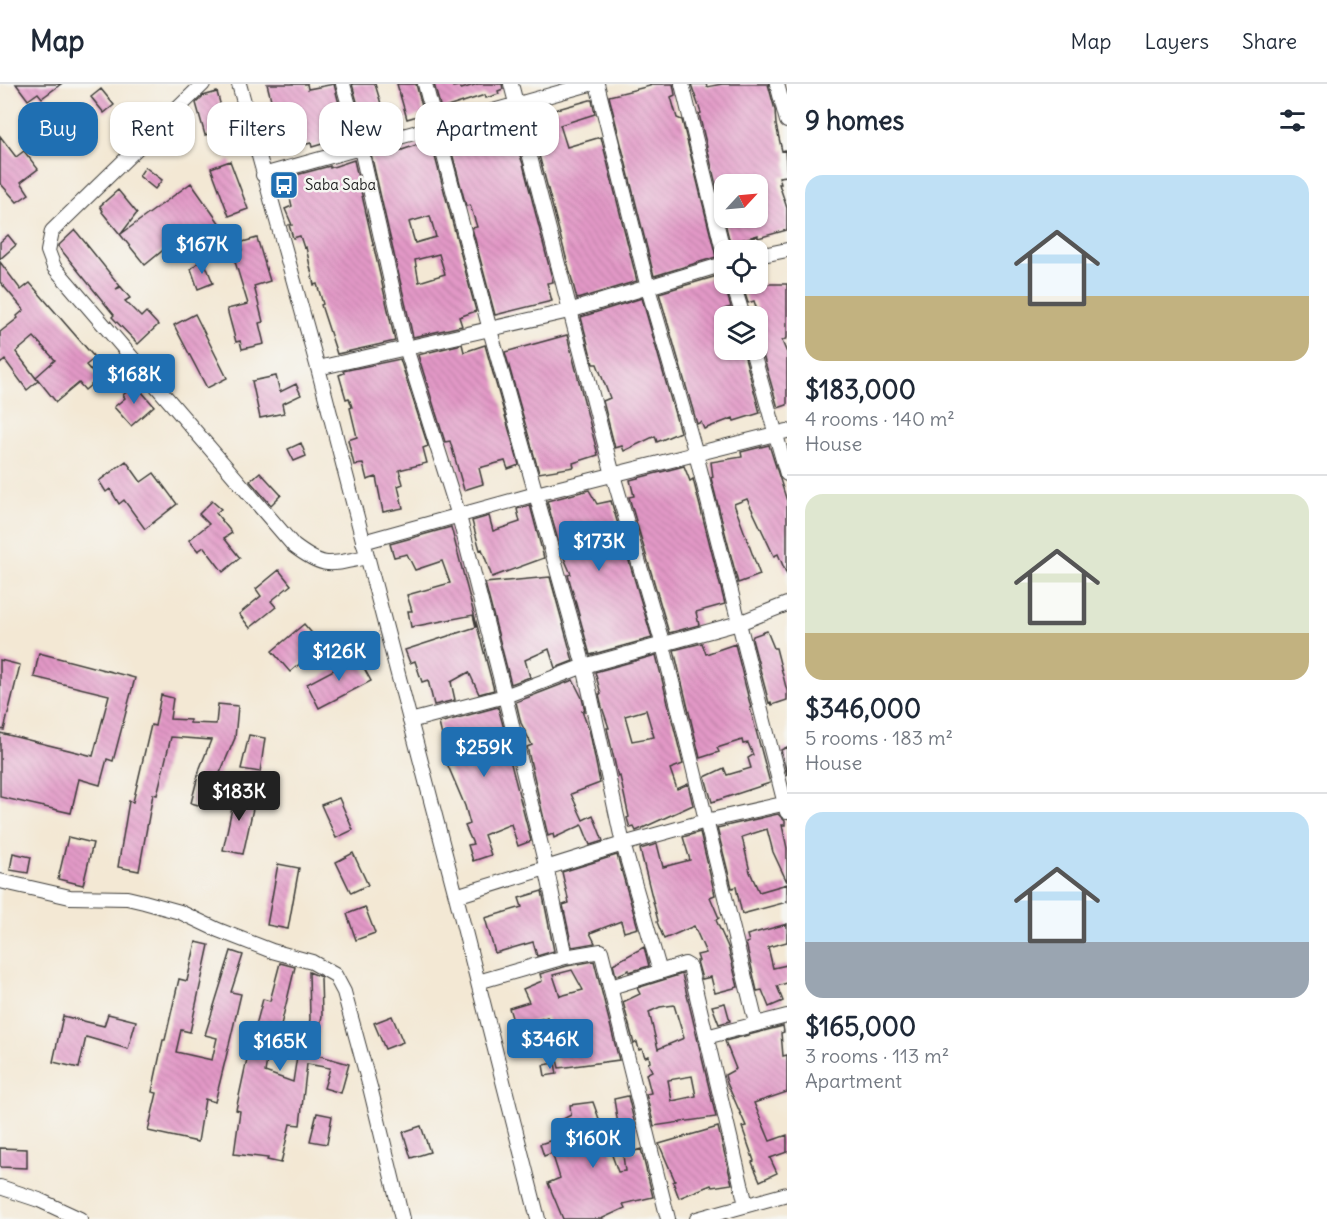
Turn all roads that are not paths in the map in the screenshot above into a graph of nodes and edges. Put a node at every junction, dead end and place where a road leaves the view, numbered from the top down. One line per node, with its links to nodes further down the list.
1 (203, 84): 37 (street)
2 (239, 84): 19 (street)
3 (343, 84): 10 (street)
4 (425, 84): 11 (street)
5 (511, 84): 12 (street)
6 (590, 84): 13 (street)
7 (597, 84): 24 (street)
8 (682, 84): 20 (street)
9 (777, 84): 14 (street)
10 (348, 102)
11 (429, 102)
12 (516, 102)
13 (523, 102)
14 (787, 121)
15 (335, 156): 19 (street)
16 (363, 156): 27 (street)
17 (443, 156): 26 (street)
18 (529, 156): 25 (street)
19 (263, 175): 29 (street)
20 (721, 240)
21 (787, 250): 22 (street)
22 (768, 254)
23 (714, 267): 24 (street)
24 (648, 288): 25 (street); 31 (street)
25 (569, 311): 26 (street); 33 (street)
26 (490, 330): 27 (street); 34 (street)
27 (406, 348): 29 (street); 35 (street)
28 (756, 360): 30 (street)
29 (318, 368): 36 (street)
30 (782, 432): 31 (street); 32 (street)
31 (696, 454): 33 (street); 39 (street)
32 (787, 474)
33 (613, 475): 34 (street); 40 (street)
34 (536, 494): 35 (street); 41 (street)
35 (459, 516): 36 (street); 42 (street)
36 (363, 542): 37 (street)
37 (366, 557): 43 (street)
38 (787, 604): 39 (street)
39 (739, 622): 40 (street); 44 (street)
40 (663, 645): 41 (street); 45 (street)
41 (584, 666): 42 (street); 46 (street)
42 (506, 696): 43 (street); 47 (street)
43 (410, 721): 49 (street)
44 (786, 806): 45 (street)
45 (706, 821): 46 (street); 55 (street)
46 (623, 844): 47 (street); 51 (street)
47 (546, 866): 49 (street); 50 (street)
48 (0, 881): 61 (street)
49 (456, 896): 52 (street)
50 (565, 957): 52 (street); 53 (street)
51 (660, 972): 53 (street); 56 (street)
52 (478, 982): 62 (street)
53 (611, 987): 63 (street)
54 (787, 1016): 55 (street)
55 (756, 1023): 56 (street)
56 (706, 1037): 59 (street)
57 (0, 1188): 60 (street)
58 (787, 1194): 59 (street)
59 (746, 1205): 64 (street)
60 (80, 1219)
61 (402, 1219)
62 (538, 1219)
63 (668, 1219)
64 (697, 1219)

